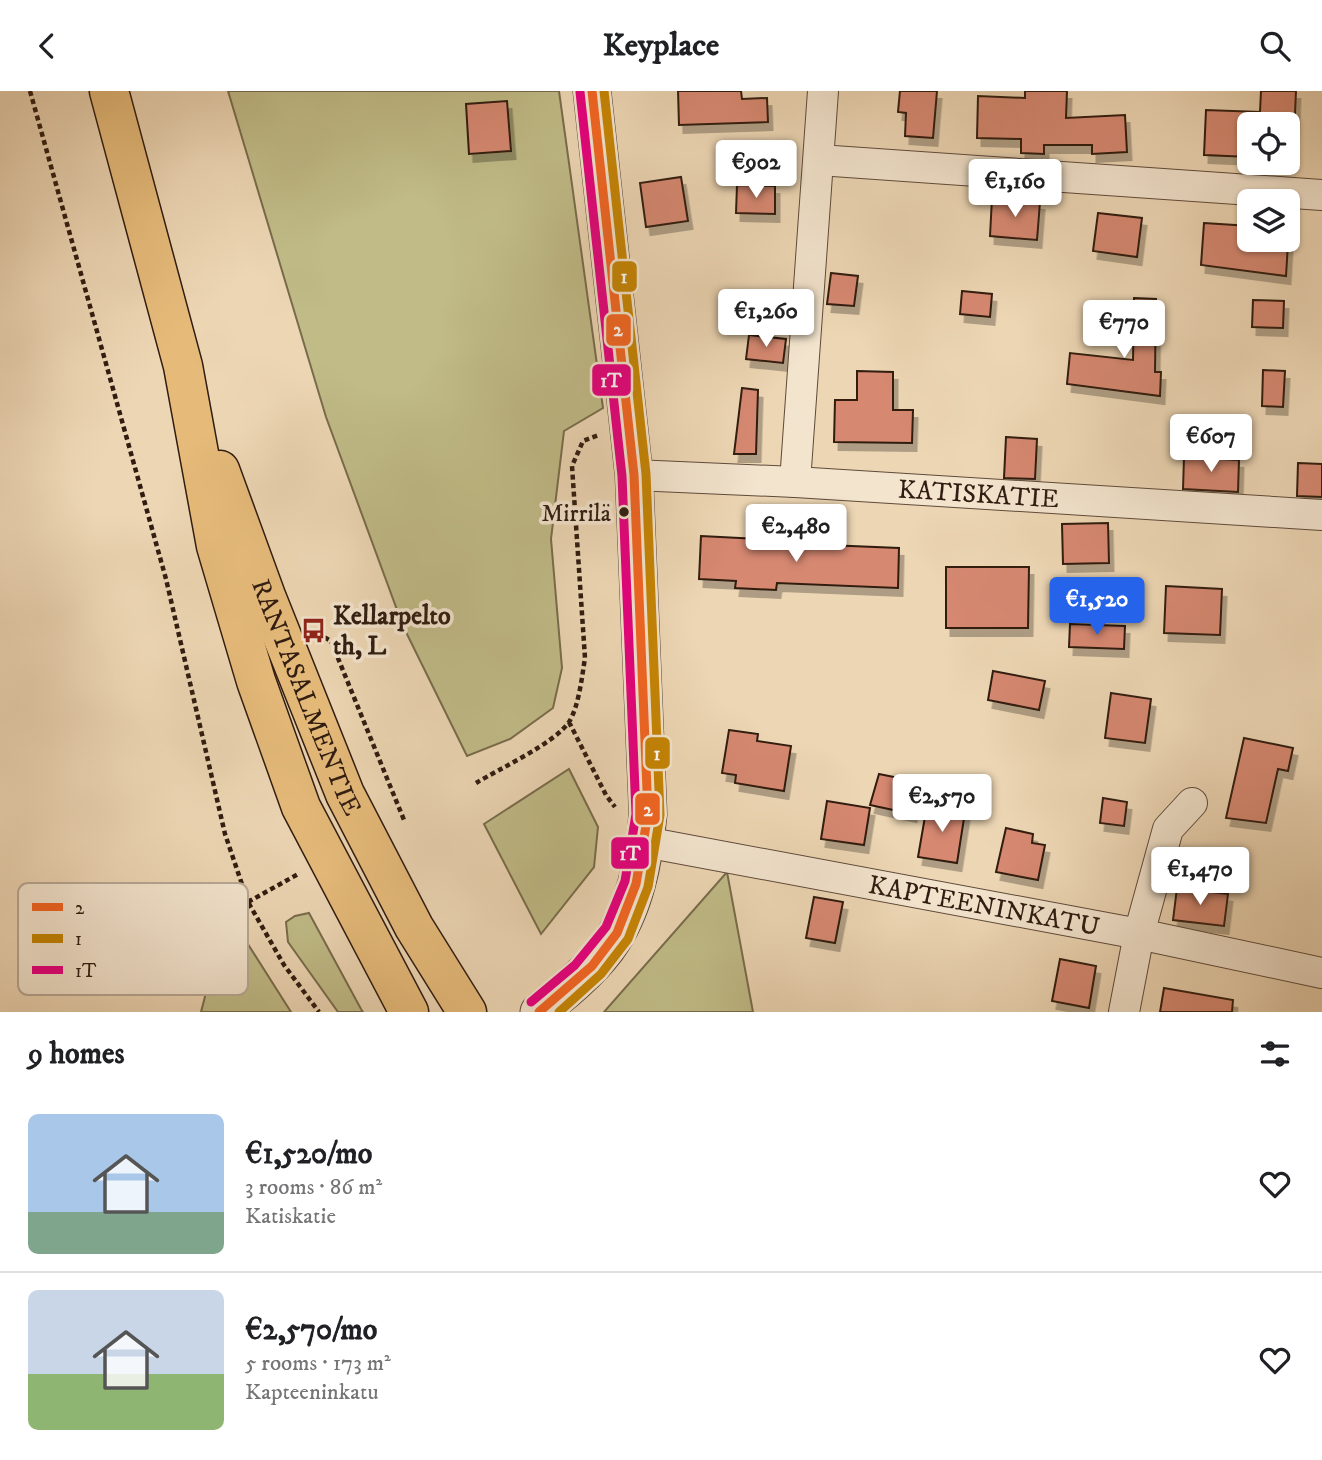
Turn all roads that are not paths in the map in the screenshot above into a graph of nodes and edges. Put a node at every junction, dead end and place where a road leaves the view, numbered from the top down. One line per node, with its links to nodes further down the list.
1 (109, 91): 6 (highway, RANTASALMENTIE)
2 (592, 91): 7 (street)
3 (823, 91): 4 (street)
4 (819, 160): 5 (street); 8 (street)
5 (1322, 195)
6 (183, 366): 15 (highway, RANTASALMENTIE); 16 (highway, RANTASALMENTIE)
7 (634, 475): 8 (street, KATISKATIE); 11 (street)
8 (795, 482): 9 (street, KATISKATIE)
9 (1322, 515)
10 (1192, 803): 12 (street)
11 (645, 842): 12 (street, KAPTEENINKATU); 14 (street)
12 (1139, 934): 13 (street, KAPTEENINKATU); 17 (street)
13 (1322, 973)
14 (545, 1010)
15 (409, 1012)
16 (467, 1012)
17 (1124, 1012)

